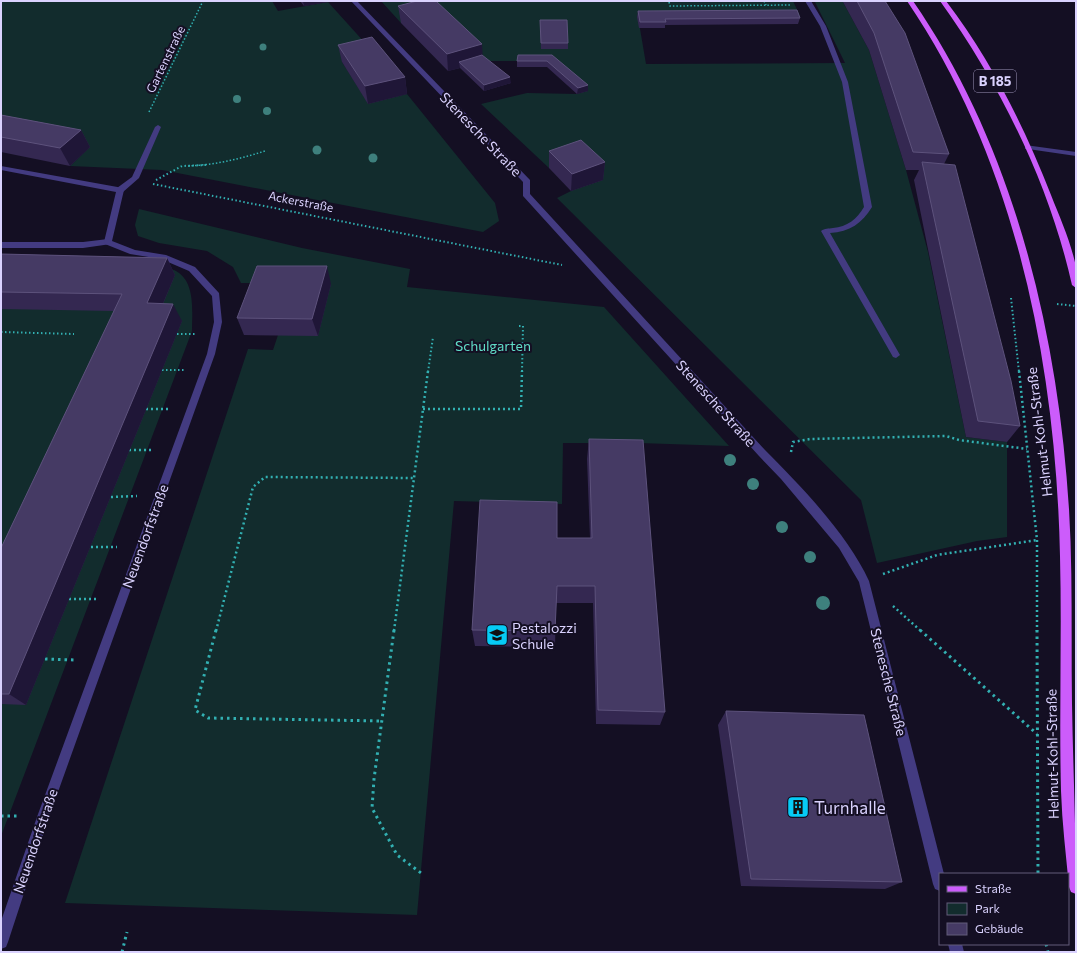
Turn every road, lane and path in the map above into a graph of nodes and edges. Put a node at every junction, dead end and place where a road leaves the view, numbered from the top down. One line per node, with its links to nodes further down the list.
1 (203, 1): 11 (path, Gartenstraße)
2 (354, 1): 20 (street, Stenesche Straße)
3 (716, 1): 10 (path)
4 (764, 1): 9 (path)
5 (910, 1): 55 (main road, Helmut-Kohl-Straße / B 185)
6 (943, 1): 13 (main road, B 185)
7 (669, 2): 10 (path)
8 (809, 3): 9 (path); 29 (street)
9 (766, 5): 10 (path)
10 (718, 6)
11 (146, 118)
12 (158, 126): 17 (street)
13 (1028, 147): 15 (street); 21 (main road, B 185)
14 (265, 151): 20 (path, Ackerstraße)
15 (1076, 154)
16 (1, 168): 17 (street)
17 (120, 190): 18 (street)
18 (108, 242): 19 (street); 57 (street, Neuendorfstraße)
19 (1, 245)
20 (596, 271): 38 (street, Stenesche Straße)
21 (1076, 285)
22 (1010, 293): 35 (path)
23 (519, 326): 34 (path)
24 (1, 332): 25 (path)
25 (74, 334)
26 (177, 334): 27 (path)
27 (187, 334)
28 (433, 337): 34 (path)
29 (896, 355)
30 (162, 370): 31 (path)
31 (184, 370)
32 (146, 409): 33 (path)
33 (169, 409)
34 (423, 409): 39 (path)
35 (1027, 449): 38 (path); 42 (path)
36 (129, 450): 37 (path)
37 (154, 450)
38 (786, 476): 45 (street, Stenesche Straße)
39 (414, 478): 50 (path); 50 (path)
40 (111, 496): 41 (path)
41 (137, 496)
42 (1037, 540): 45 (path); 51 (path)
43 (91, 547): 44 (path)
44 (117, 547)
45 (864, 581): 51 (path); 54 (street, Stenesche Straße)
46 (69, 599): 47 (path)
47 (97, 599)
48 (45, 659): 49 (path)
49 (75, 660)
50 (382, 721): 52 (path)
51 (1038, 734): 53 (path)
52 (421, 873)
53 (1038, 873)
54 (939, 880)
55 (1076, 887)
56 (127, 932): 58 (path)
57 (1, 942)
58 (122, 952)

